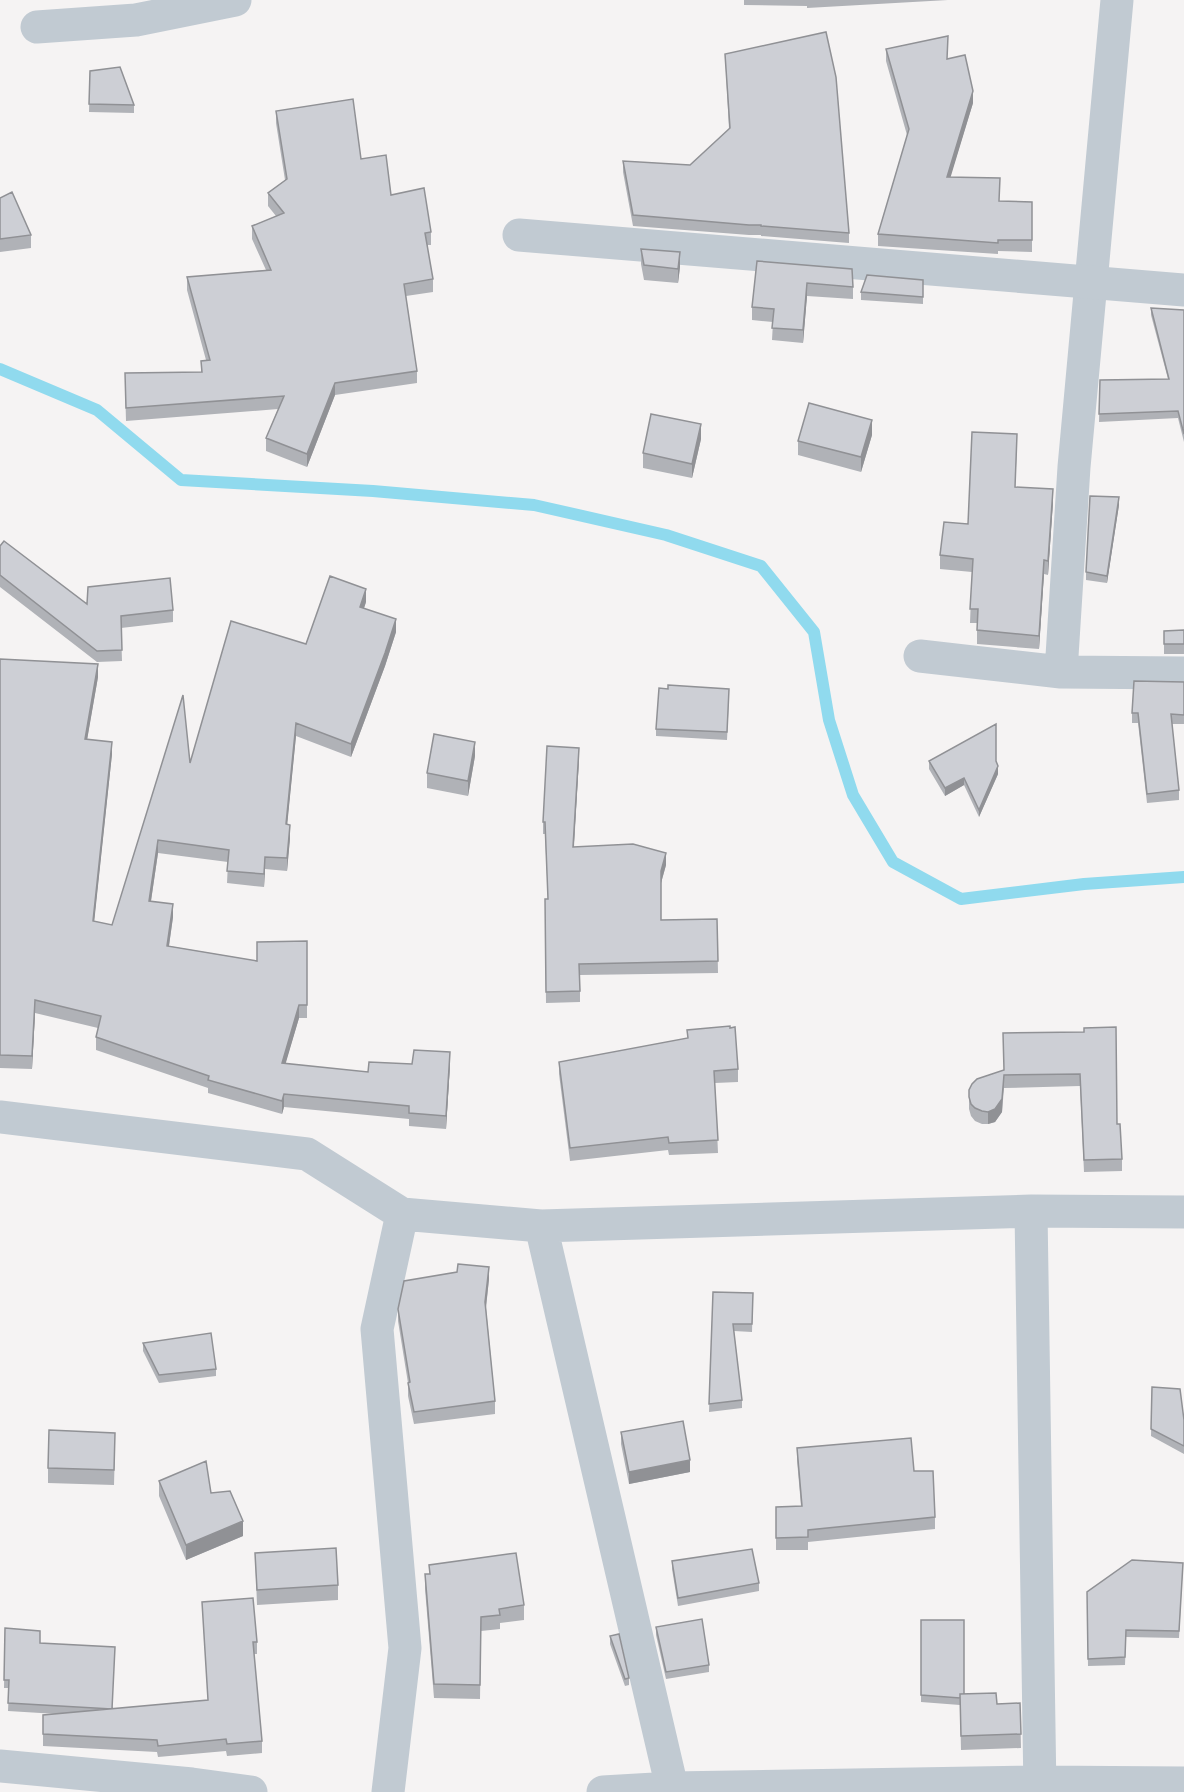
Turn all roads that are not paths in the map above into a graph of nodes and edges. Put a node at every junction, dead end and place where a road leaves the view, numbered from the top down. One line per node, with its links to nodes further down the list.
1 (235, 0): 3 (street)
2 (1117, 0): 5 (street)
3 (38, 27)
4 (519, 234): 5 (street)
5 (1090, 283): 6 (street); 8 (street)
6 (1184, 290)
7 (920, 657): 8 (street)
8 (1061, 672): 9 (street)
9 (1184, 673)
10 (0, 1117): 13 (street)
11 (1031, 1211): 12 (street); 14 (street); 17 (street)
12 (1184, 1212)
13 (402, 1214): 14 (street); 20 (street)
14 (541, 1226): 18 (street)
15 (0, 1766): 19 (street)
16 (1184, 1783): 17 (street)
17 (1039, 1787): 18 (street)
18 (673, 1790): 21 (street)
19 (251, 1792)
20 (388, 1792)
21 (603, 1792)

